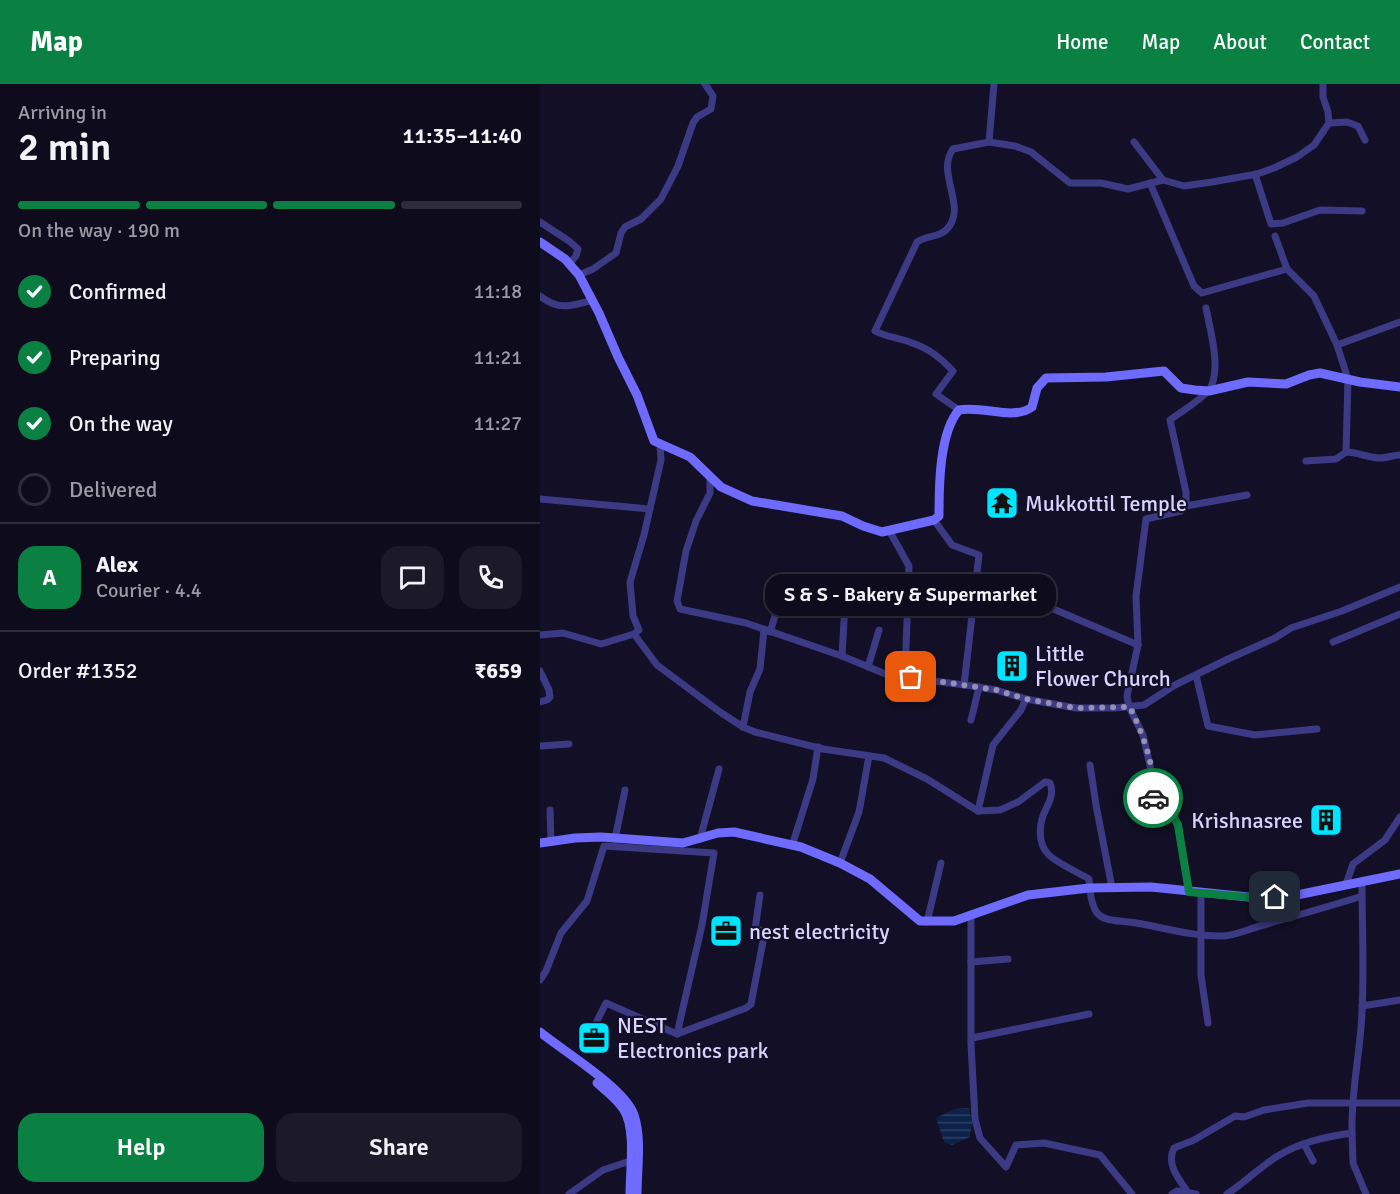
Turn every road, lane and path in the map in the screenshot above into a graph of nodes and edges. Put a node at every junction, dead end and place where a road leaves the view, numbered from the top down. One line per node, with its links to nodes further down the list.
1 (705, 84): 17 (street)
2 (994, 84): 6 (street)
3 (1323, 84): 4 (street)
4 (1329, 123): 5 (street); 8 (street)
5 (1365, 140)
6 (989, 142): 10 (street); 26 (street)
7 (1134, 142): 9 (street)
8 (1255, 174): 9 (street); 11 (street)
9 (1163, 180): 10 (street)
10 (1150, 183): 16 (street)
11 (1362, 211)
12 (540, 222): 15 (street)
13 (1275, 236): 16 (street)
14 (540, 242): 15 (main road)
15 (569, 264): 17 (main road)
16 (1287, 269): 22 (street)
17 (579, 274): 19 (main road)
18 (540, 296): 19 (street)
19 (593, 300): 27 (main road)
20 (1206, 308): 25 (street)
21 (1400, 322): 22 (street)
22 (1337, 345): 23 (street)
23 (1348, 379): 24 (main road); 25 (main road); 28 (street)
24 (1400, 387)
25 (1209, 391): 26 (main road); 34 (street)
26 (959, 410): 36 (main road)
27 (660, 444): 31 (main road); 35 (street)
28 (1346, 452): 29 (street); 30 (street)
29 (1400, 455)
30 (1305, 461)
31 (710, 477): 37 (main road); 44 (street)
32 (1247, 495): 34 (street)
33 (540, 499): 35 (street)
34 (1186, 507): 48 (street)
35 (650, 509): 45 (street)
36 (934, 520): 37 (main road); 54 (street)
37 (890, 532): 53 (street)
38 (785, 584): 44 (street)
39 (846, 586): 49 (street)
40 (1400, 588): 52 (street)
41 (1044, 605): 48 (street)
42 (1400, 614): 47 (street)
43 (879, 630): 50 (street)
44 (767, 631): 49 (street); 60 (street)
45 (634, 634): 46 (street); 60 (street)
46 (540, 635)
47 (1333, 642)
48 (1138, 645): 58 (street)
49 (842, 656): 50 (street)
50 (868, 667): 53 (street)
51 (540, 671): 57 (street)
52 (1196, 675): 58 (street); 61 (street)
53 (905, 676): 54 (street)
54 (964, 685): 55 (street)
55 (979, 687): 56 (street); 59 (street)
56 (1026, 699): 58 (street); 70 (street)
57 (540, 702)
58 (1130, 707): 84 (street)
59 (971, 720)
60 (742, 727): 64 (street)
61 (1317, 729)
62 (569, 744): 63 (street)
63 (540, 746)
64 (818, 747): 65 (street); 76 (street)
65 (869, 756): 70 (street); 77 (street)
66 (1090, 765): 83 (street)
67 (719, 769): 73 (street)
68 (625, 790): 72 (street)
69 (550, 810): 74 (street)
70 (978, 811): 82 (street)
71 (1400, 817): 81 (street)
72 (615, 839): 73 (main road); 74 (main road)
73 (700, 839): 76 (main road)
74 (551, 842): 75 (main road)
75 (540, 843)
76 (792, 846): 77 (main road)
77 (840, 863): 89 (main road)
78 (941, 863): 89 (street)
79 (1400, 874): 80 (main road)
80 (1362, 881): 81 (main road); 87 (street)
81 (1346, 884): 85 (main road)
82 (1089, 888): 83 (main road); 88 (main road); 90 (street)
83 (1112, 888): 84 (main road)
84 (1189, 892): 85 (main road)
85 (1201, 893): 90 (street)
86 (760, 895): 100 (street)
87 (1362, 896): 90 (street); 95 (street)
88 (971, 916): 89 (main road); 92 (street)
89 (927, 921)
90 (1199, 935): 97 (street)
91 (1008, 959): 92 (street)
92 (971, 962): 102 (street)
93 (540, 980): 100 (street)
94 (1400, 1000): 95 (street)
95 (1362, 1006): 103 (street)
96 (1089, 1014): 102 (street)
97 (1209, 1023)
98 (595, 1025): 100 (street)
99 (540, 1032): 105 (main road)
100 (677, 1034)
101 (540, 1038): 105 (main road)
102 (972, 1038): 114 (street)
103 (1351, 1103): 104 (street); 106 (street); 110 (street)
104 (1400, 1103)
105 (626, 1107): 108 (main road); 113 (main road)
106 (1352, 1133): 107 (street); 118 (street)
107 (1304, 1144): 109 (street); 117 (street)
108 (630, 1161): 111 (street); 112 (main road)
109 (1313, 1161)
110 (1187, 1191): 115 (street); 116 (street)
111 (569, 1194)
112 (630, 1194)
113 (637, 1194)
114 (1132, 1194)
115 (1172, 1194)
116 (1196, 1194)
117 (1227, 1194)
118 (1366, 1194)

